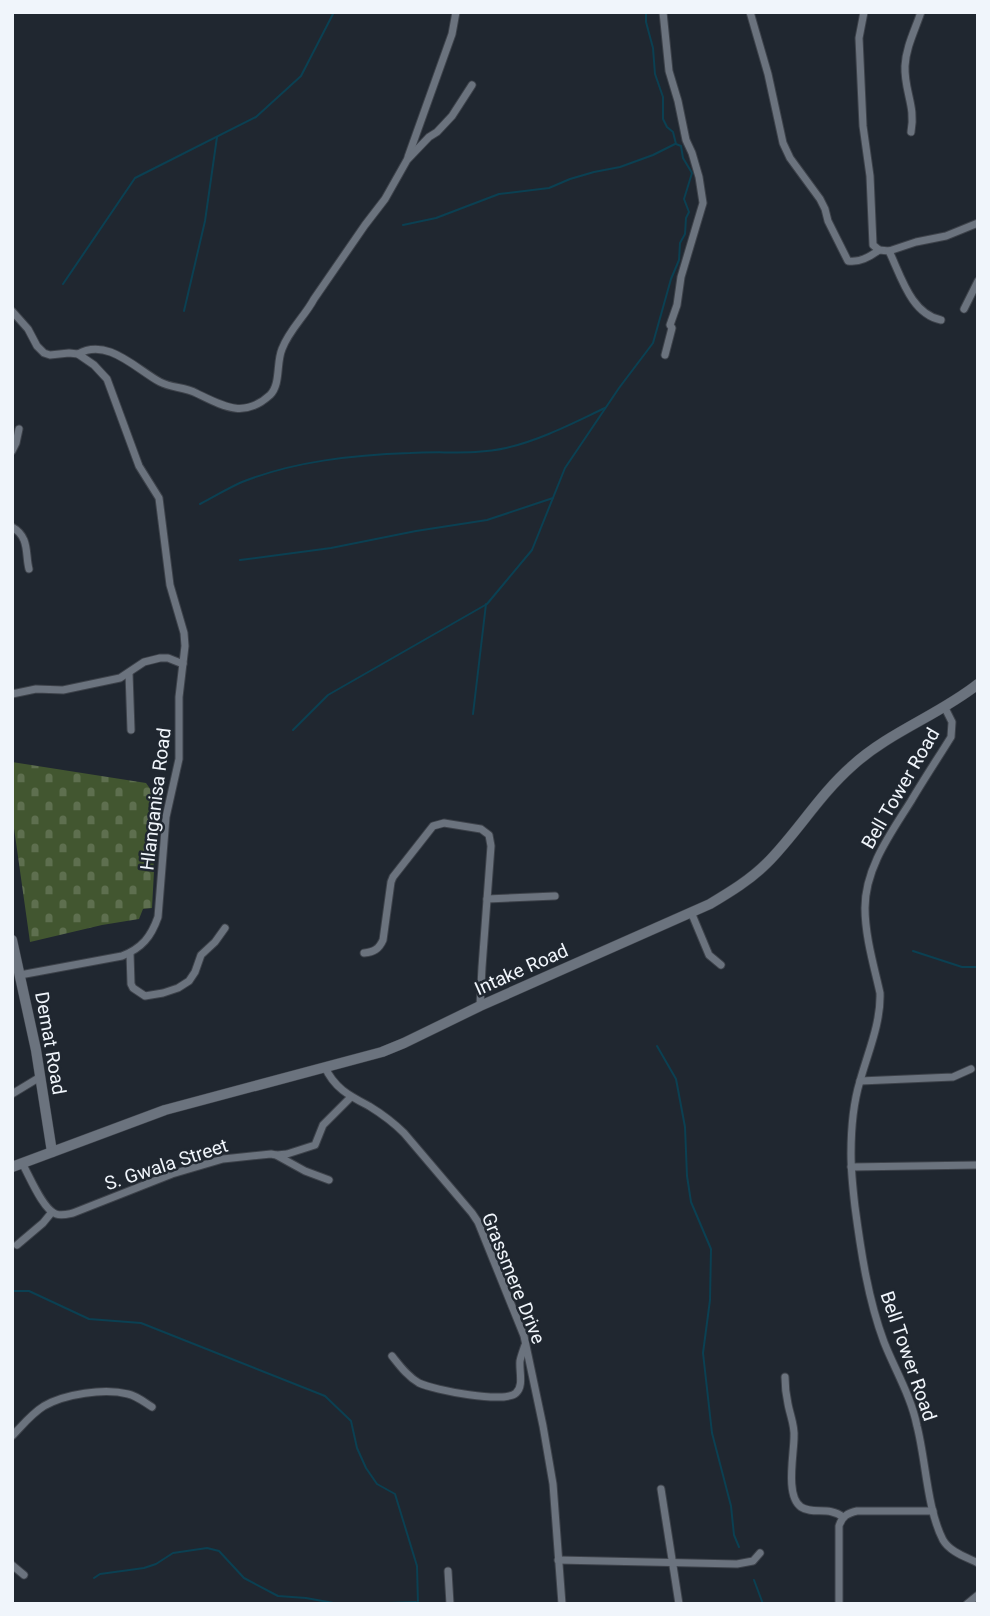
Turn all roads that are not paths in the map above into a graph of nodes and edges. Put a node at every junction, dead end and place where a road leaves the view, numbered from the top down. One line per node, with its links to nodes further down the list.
1 (456, 12): 8 (street)
2 (663, 12): 17 (street)
3 (750, 12): 10 (street)
4 (864, 12): 10 (street)
5 (920, 12): 7 (street)
6 (472, 85): 8 (street)
7 (911, 132)
8 (407, 160): 16 (street)
9 (978, 223): 11 (street)
10 (880, 250): 11 (street)
11 (889, 251): 15 (street)
12 (978, 281): 13 (street)
13 (964, 309)
14 (12, 311): 16 (street)
15 (941, 320)
16 (78, 354): 22 (street, Hlanganisa Road)
17 (665, 355)
18 (19, 429): 19 (street)
19 (12, 451)
20 (12, 527): 21 (street)
21 (29, 569)
22 (183, 664): 23 (street); 33 (street, Hlanganisa Road)
23 (129, 673): 25 (street); 27 (street)
24 (978, 684): 26 (street, Intake Road)
25 (12, 694)
26 (944, 706): 30 (street, Intake Road); 41 (street, Bell Tower Road)
27 (131, 730)
28 (555, 896): 29 (street)
29 (487, 899): 34 (street); 37 (street)
30 (691, 912): 35 (street); 37 (street, Intake Road)
31 (225, 928): 33 (street)
32 (12, 940): 36 (street, Demat Road)
33 (130, 953): 36 (street)
34 (364, 953)
35 (721, 965)
36 (20, 975): 40 (street, Demat Road)
37 (480, 1006): 38 (street, Intake Road)
38 (325, 1067): 43 (street, Grassmere Drive); 44 (street, Intake Road)
39 (971, 1069): 41 (street)
40 (40, 1077): 42 (street); 44 (street, Demat Road)
41 (860, 1080): 48 (street, Bell Tower Road)
42 (12, 1094)
43 (351, 1097): 45 (street, S. Gwala Street); 52 (street, Grassmere Drive)
44 (52, 1152): 46 (street, Intake Road)
45 (276, 1155): 49 (street); 50 (street, S. Gwala Street)
46 (17, 1165): 50 (street)
47 (978, 1165): 48 (street)
48 (851, 1167): 58 (street, Bell Tower Road)
49 (328, 1180)
50 (52, 1212): 51 (street)
51 (17, 1245)
52 (526, 1345): 53 (street); 61 (street, Grassmere Drive)
53 (392, 1356)
54 (785, 1377): 59 (street)
55 (152, 1407): 56 (street)
56 (12, 1436)
57 (661, 1489): 63 (street)
58 (933, 1511): 59 (street); 62 (street, Bell Tower Road)
59 (843, 1517): 71 (street)
60 (760, 1553): 63 (street)
61 (558, 1560): 63 (street); 69 (street, Grassmere Drive)
62 (978, 1563)
63 (673, 1564): 70 (street)
64 (12, 1565): 66 (street)
65 (448, 1571): 68 (street)
66 (24, 1575)
67 (978, 1595): 72 (street)
68 (450, 1604)
69 (562, 1604)
70 (679, 1604)
71 (839, 1604)
72 (967, 1604)

